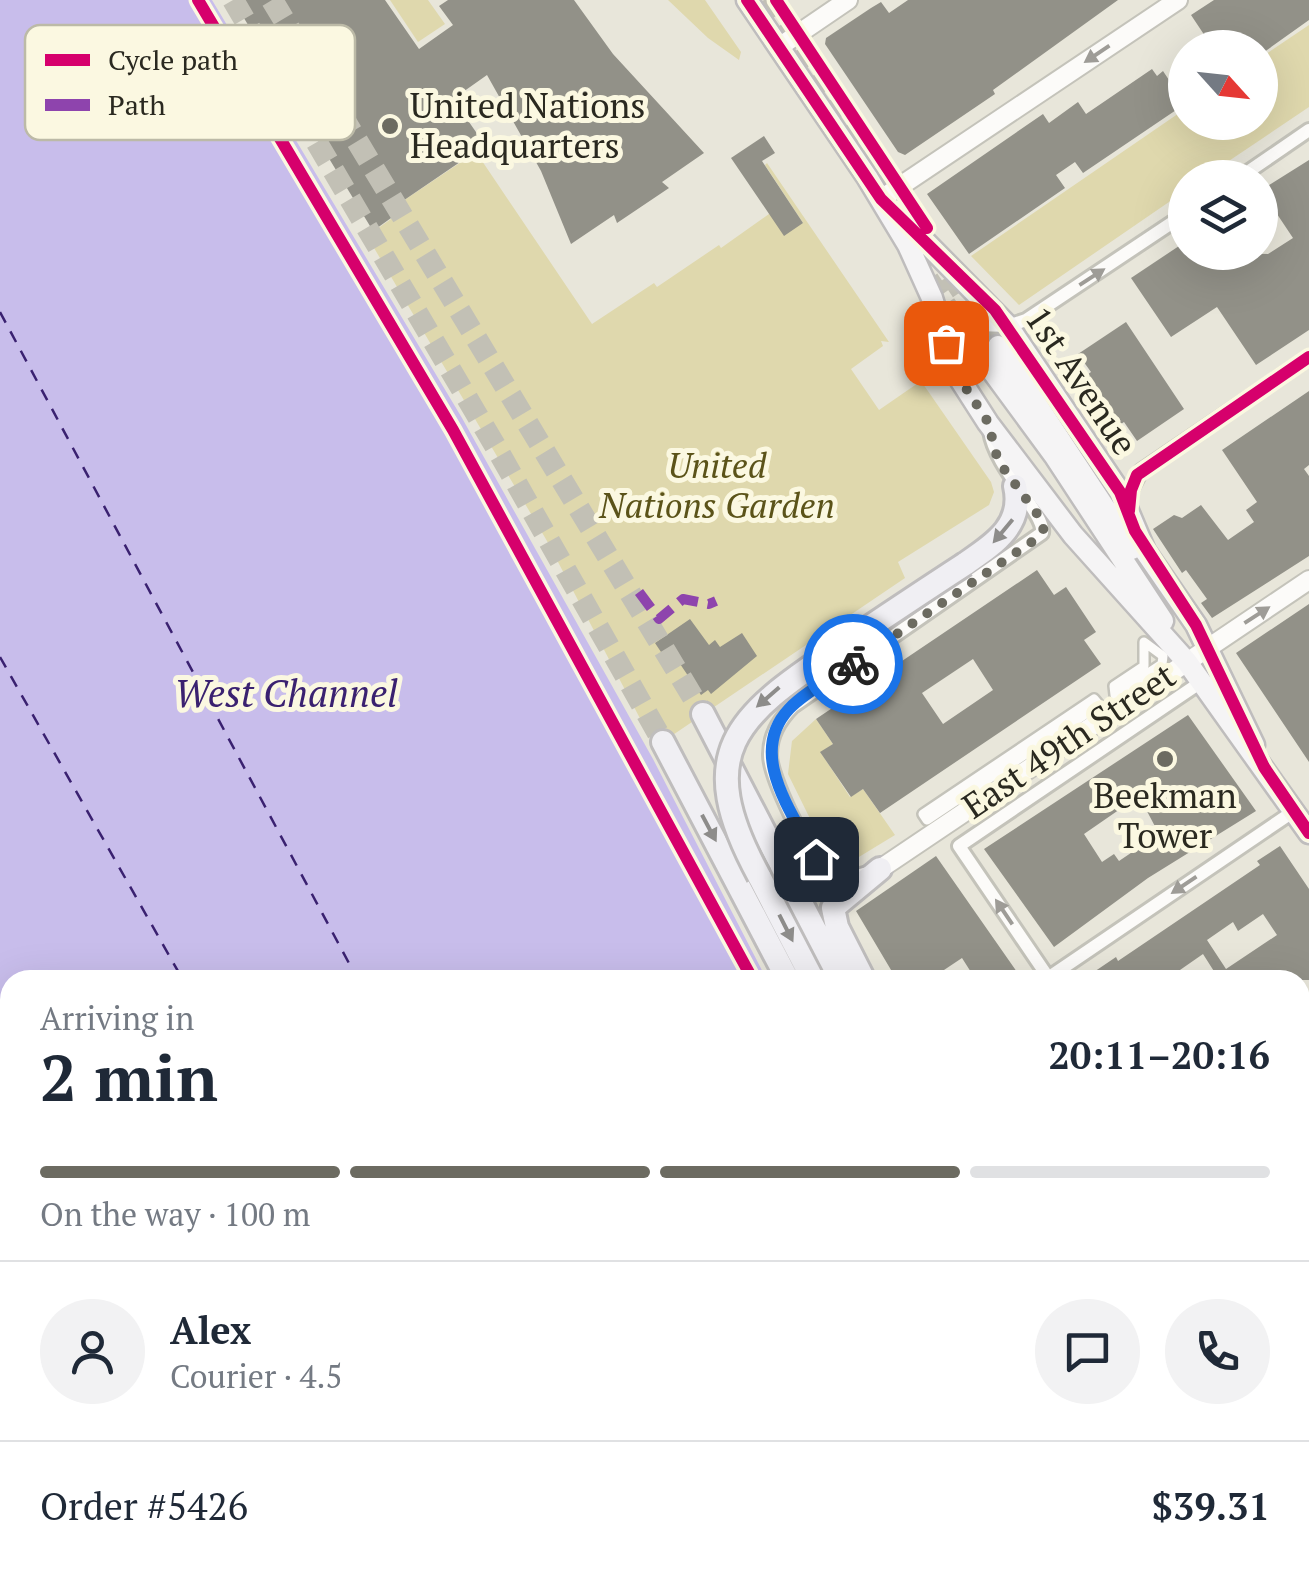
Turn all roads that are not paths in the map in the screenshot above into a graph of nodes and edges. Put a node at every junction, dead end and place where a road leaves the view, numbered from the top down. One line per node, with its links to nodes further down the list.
1 (747, 0): 4 (main road, 1st Avenue)
2 (848, 0): 4 (main road)
3 (1178, 0): 7 (main road, one-way to 7)
4 (779, 47): 7 (main road, 1st Avenue)
5 (1309, 130): 6 (street)
6 (1265, 160)
7 (882, 198): 9 (main road, 1st Avenue); 10 (main road, 1st Avenue)
8 (1168, 225): 9 (street, one-way to 8)
9 (1008, 326): 10 (street); 14 (main road, 1st Avenue)
10 (946, 343): 12 (main road, 1st Avenue)
11 (1309, 357): 14 (street)
12 (988, 422): 13 (street); 18 (main road, 1st Avenue)
13 (1015, 486): 26 (street); 28 (highway, one-way to 28, bridge)
14 (1130, 511): 16 (main road, 1st Avenue)
15 (1309, 580): 16 (main road, East 49th Street, one-way to 15)
16 (1205, 649): 18 (main road, East 49th Street); 18 (main road); 23 (main road, 1st Avenue)
17 (1162, 656): 17 (street)
18 (1186, 662): 19 (main road, 1st Avenue); 26 (main road, East 49th Street)
19 (1201, 682): 23 (main road, 1st Avenue); 31 (street, one-way to 19)
20 (1099, 705): 20 (street)
21 (703, 714): 29 (highway)
22 (663, 742): 27 (highway, one-way to 27)
23 (1264, 767): 24 (main road, 1st Avenue)
24 (1301, 805): 25 (main road, 1st Avenue); 32 (street, one-way to 32)
25 (1309, 833)
26 (880, 869): 30 (highway)
27 (783, 970)
28 (808, 970)
29 (835, 970)
30 (859, 970)
31 (1042, 970)
32 (1061, 970)

